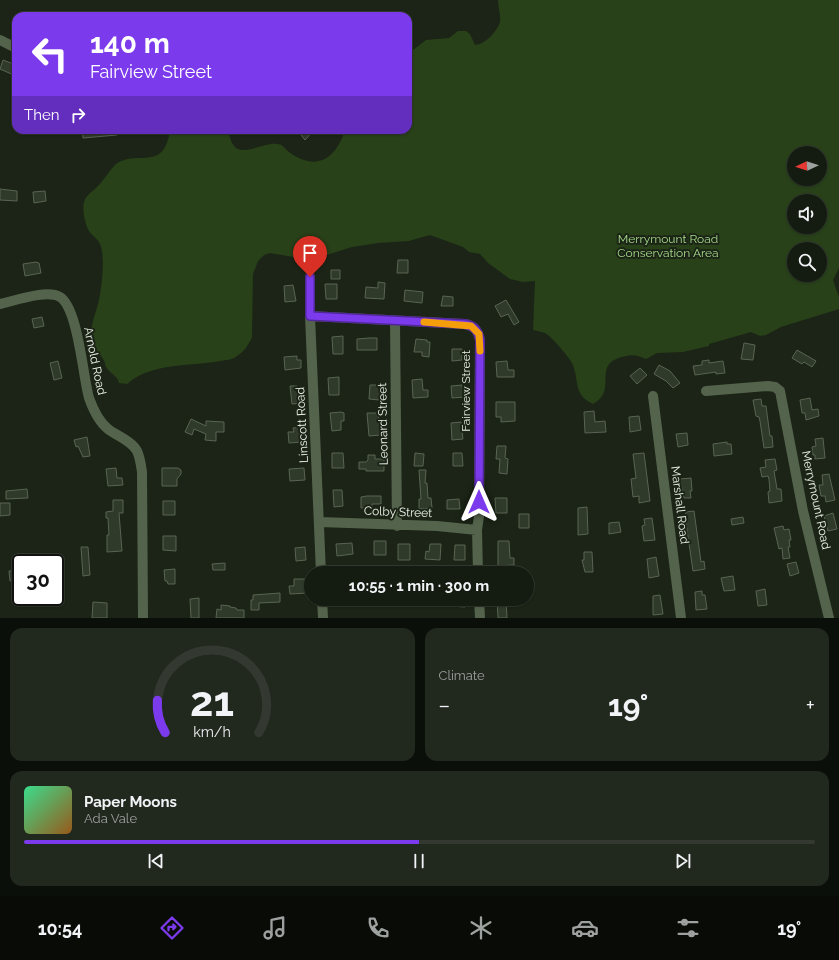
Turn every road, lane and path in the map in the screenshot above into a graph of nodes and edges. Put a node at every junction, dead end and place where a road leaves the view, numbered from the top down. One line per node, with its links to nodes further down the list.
1 (0, 40): 2 (street)
2 (12, 46)
3 (310, 277): 5 (street, Linscott Road)
4 (0, 304): 16 (street, Arnold Road)
5 (310, 316): 6 (street, Fairview Street); 9 (street, Linscott Road)
6 (395, 321): 10 (street, Leonard Street); 11 (street, Fairview Street)
7 (706, 391): 20 (street, Merrymount Road)
8 (653, 396): 19 (street, Marshall Road)
9 (319, 522): 10 (street, Colby Street); 12 (street, Linscott Road)
10 (397, 526): 11 (street, Colby Street)
11 (477, 530): 13 (street, Fairview Street)
12 (321, 566)
13 (478, 566)
14 (322, 606): 17 (street)
15 (479, 606): 18 (street)
16 (143, 618)
17 (323, 618)
18 (480, 618)
19 (681, 618)
20 (829, 618)

